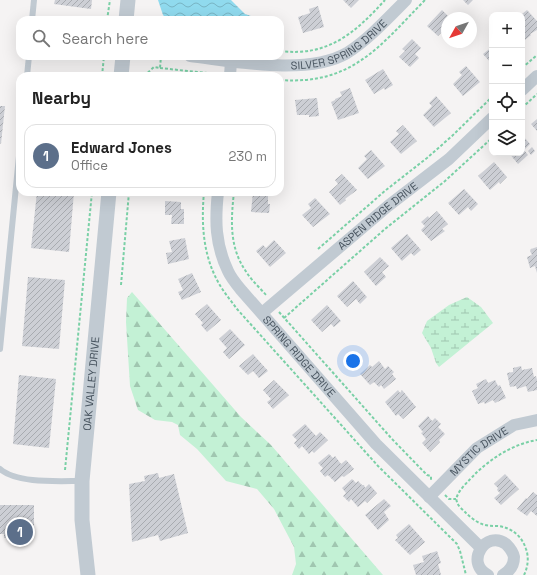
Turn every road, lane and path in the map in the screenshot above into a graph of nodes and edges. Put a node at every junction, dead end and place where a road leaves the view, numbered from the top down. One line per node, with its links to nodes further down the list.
1 (34, 0): 6 (lane)
2 (110, 0): 7 (path)
3 (128, 0): 8 (street)
4 (385, 0): 9 (path)
5 (406, 0): 16 (street, SILVER SPRING DRIVE)
6 (32, 16)
7 (108, 16)
8 (126, 16)
9 (284, 51)
10 (537, 55): 17 (path)
11 (29, 60): 19 (lane)
12 (104, 60): 20 (path)
13 (123, 60): 21 (street)
14 (161, 60): 18 (path)
15 (224, 60): 16 (street, SILVER SPRING DRIVE)
16 (232, 61): 24 (street)
17 (525, 65)
18 (160, 68): 22 (path); 23 (path)
19 (27, 72)
20 (102, 72)
21 (121, 72)
22 (149, 72)
23 (197, 72)
24 (231, 72)
25 (537, 76): 26 (street)
26 (525, 87)
27 (537, 94): 29 (path)
28 (489, 100): 38 (path)
29 (525, 105)
30 (490, 120): 41 (street, ASPEN RIDGE DRIVE)
31 (489, 141): 47 (path)
32 (16, 187): 42 (lane)
33 (92, 196): 46 (path)
34 (109, 196): 48 (street, OAK VALLEY DRIVE)
35 (129, 196): 39 (path)
36 (218, 196): 41 (street, SPRING RIDGE DRIVE)
37 (234, 196): 40 (path)
38 (317, 250)
39 (121, 285)
40 (272, 290)
41 (262, 313): 49 (street, SPRING RIDGE DRIVE)
42 (0, 349)
43 (537, 420): 49 (street, MYSTIC DRIVE)
44 (537, 440): 54 (path)
45 (0, 469): 48 (lane)
46 (65, 470)
47 (431, 476)
48 (82, 481): 51 (street, OAK VALLEY DRIVE)
49 (429, 496): 50 (street, SPRING RIDGE DRIVE)
50 (481, 548): 52 (street); 53 (street)
51 (88, 575)
52 (488, 575)
53 (503, 575)
54 (524, 575)

